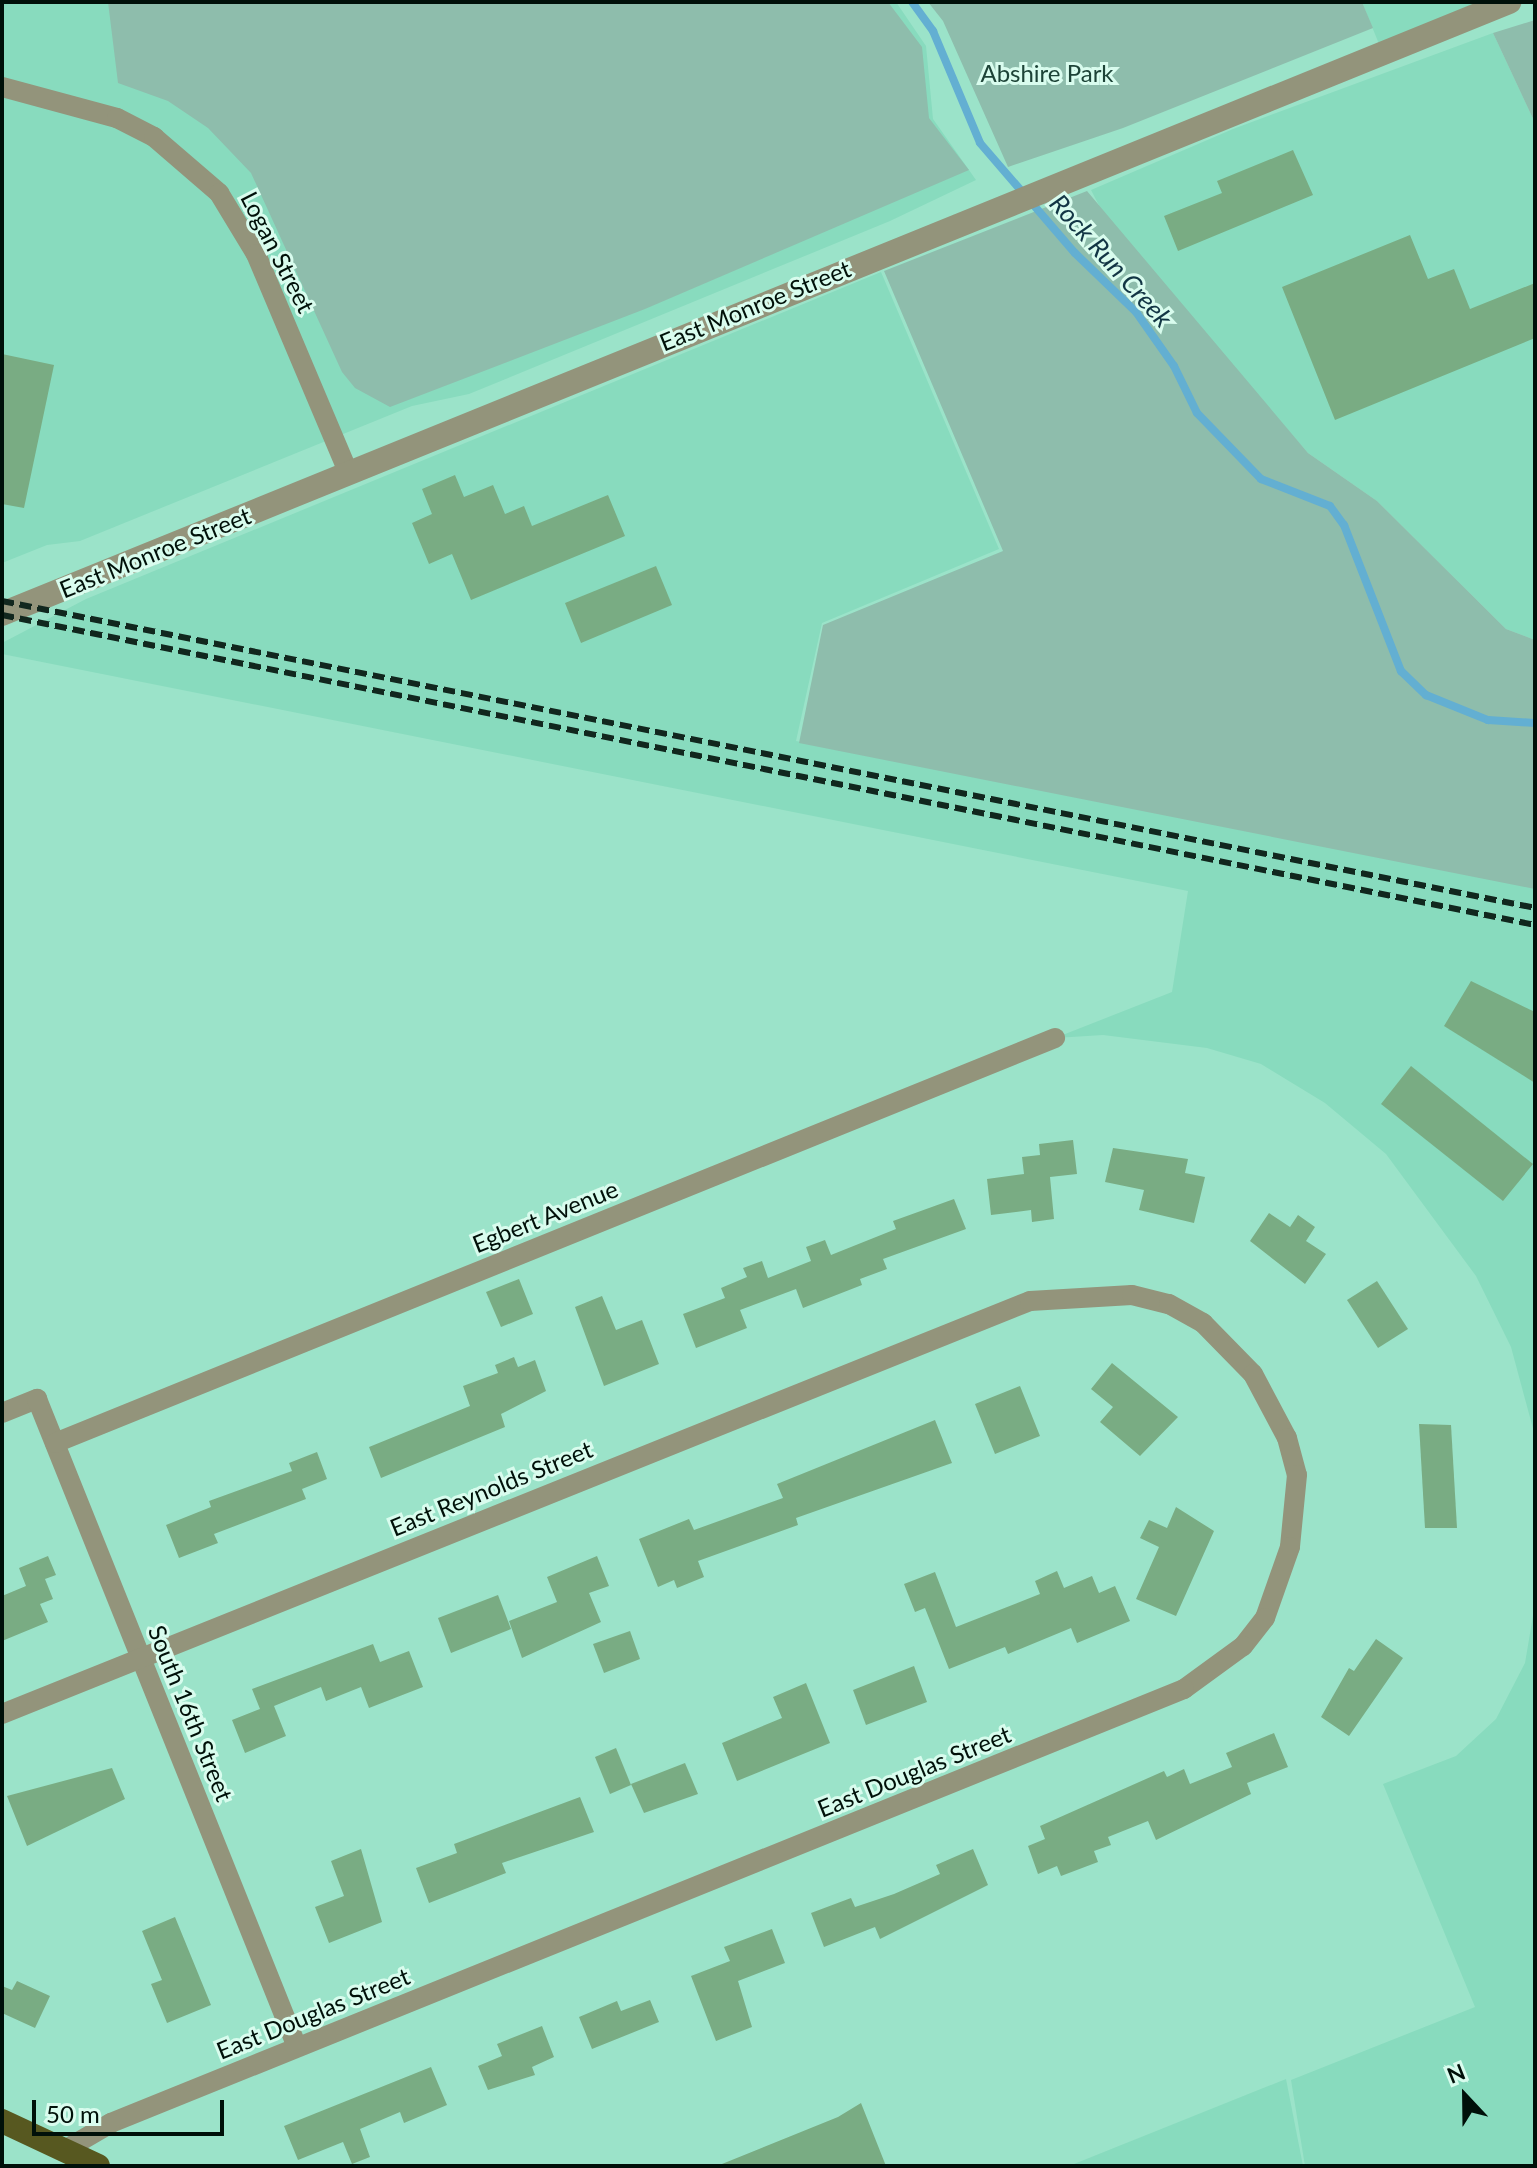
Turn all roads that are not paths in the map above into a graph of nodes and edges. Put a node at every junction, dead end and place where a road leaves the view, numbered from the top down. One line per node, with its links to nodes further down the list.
1 (1509, 2): 3 (street, East Monroe Street)
2 (2, 87): 3 (street, Logan Street)
3 (349, 474): 4 (street, East Monroe Street)
4 (2, 614)
5 (1055, 1038): 8 (street, Egbert Avenue)
6 (1000, 1311): 9 (street, East Reynolds Street); 11 (street, East Douglas Street)
7 (2, 1413): 8 (street, South 16th Street)
8 (55, 1443): 9 (street, South 16th Street)
9 (141, 1658): 10 (street, East Reynolds Street); 11 (street, South 16th Street)
10 (2, 1714)
11 (297, 2047): 13 (street, East Douglas Street)
12 (2, 2121): 13 (highway)
13 (63, 2151): 14 (highway)
14 (98, 2166)

